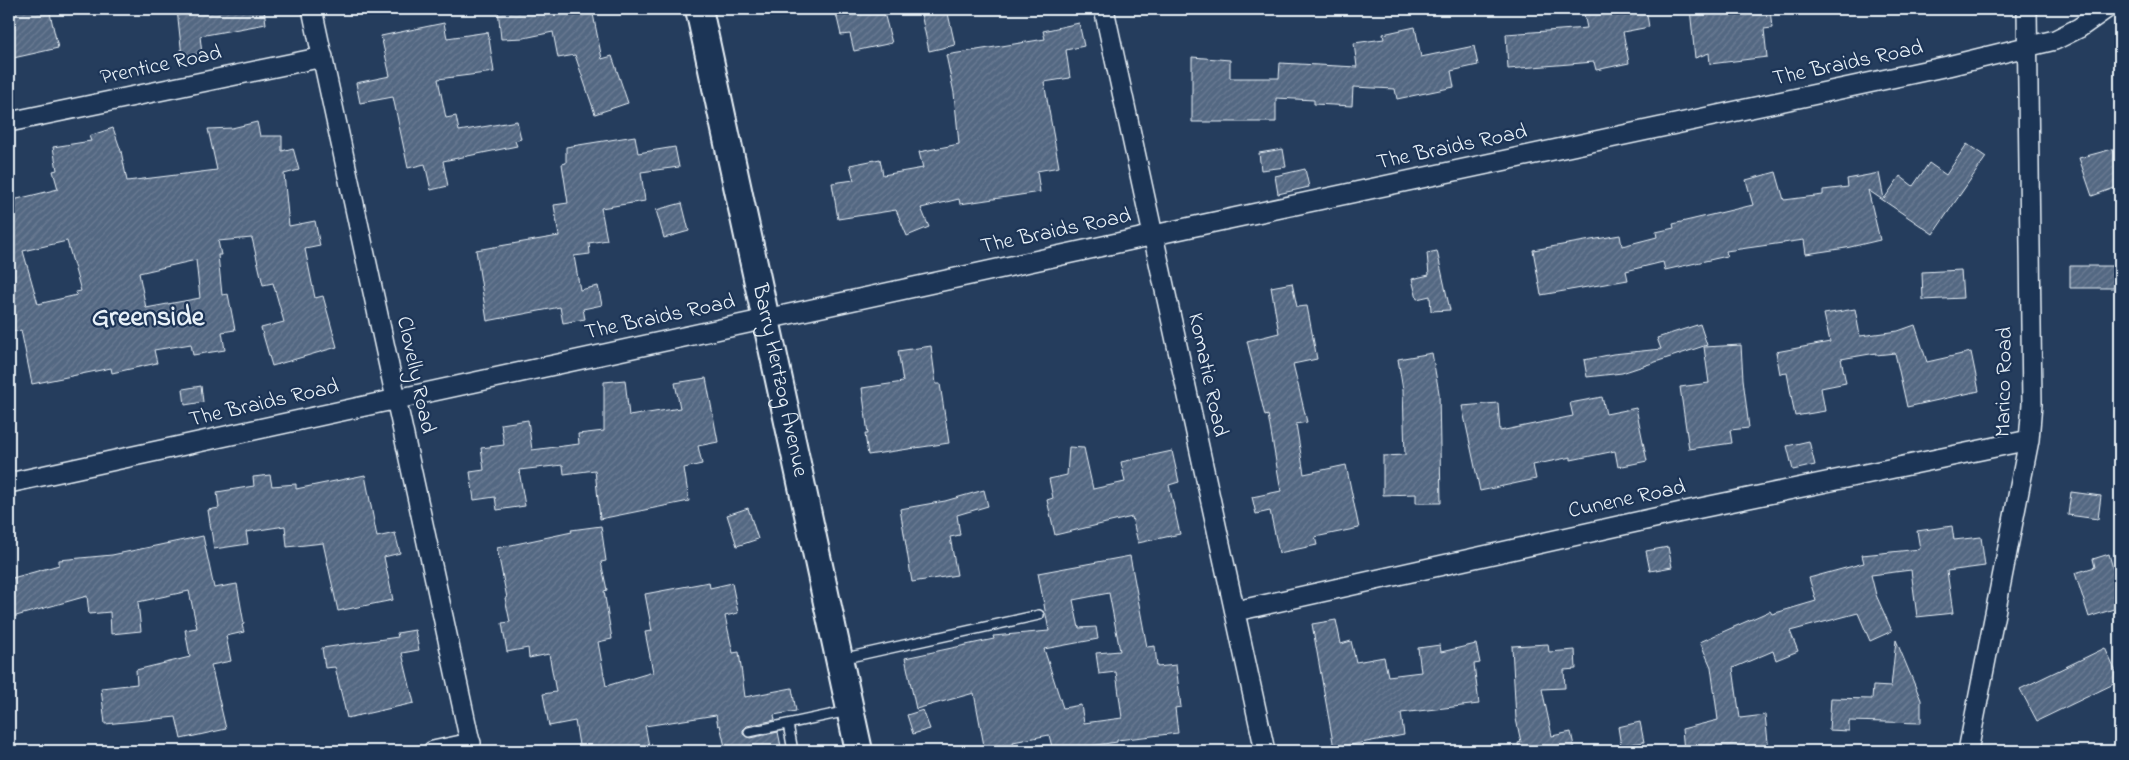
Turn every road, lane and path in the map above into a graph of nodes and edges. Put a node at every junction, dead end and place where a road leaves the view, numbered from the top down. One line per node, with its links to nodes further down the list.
1 (312, 9): 7 (street, Clovelly Road)
2 (700, 9): 10 (main road, Barry Hertzog Avenue)
3 (1104, 9): 9 (street, Komatie Road)
4 (2027, 9): 6 (street, Marico Road)
5 (2106, 9): 6 (street, The Braids Road)
6 (2028, 47): 9 (street, The Braids Road); 12 (street, Marico Road)
7 (323, 57): 8 (street, Prentice Road); 11 (street, Clovelly Road)
8 (9, 122)
9 (1153, 235): 10 (street, The Braids Road); 14 (street, Komatie Road)
10 (768, 319): 11 (street, The Braids Road); 16 (main road, Barry Hertzog Avenue)
11 (396, 398): 13 (street, The Braids Road); 20 (street, Clovelly Road)
12 (2029, 440): 14 (street, Cunene Road); 25 (street, Marico Road)
13 (9, 483)
14 (1236, 611): 24 (street, Komatie Road)
15 (1039, 615): 16 (lane)
16 (840, 659): 17 (main road, Barry Hertzog Avenue)
17 (851, 711): 18 (lane); 23 (main road, Barry Hertzog Avenue)
18 (788, 724): 19 (lane); 22 (lane)
19 (749, 732)
20 (471, 747): 21 (street)
21 (433, 751)
22 (793, 751)
23 (859, 751)
24 (1265, 751)
25 (1968, 751)

